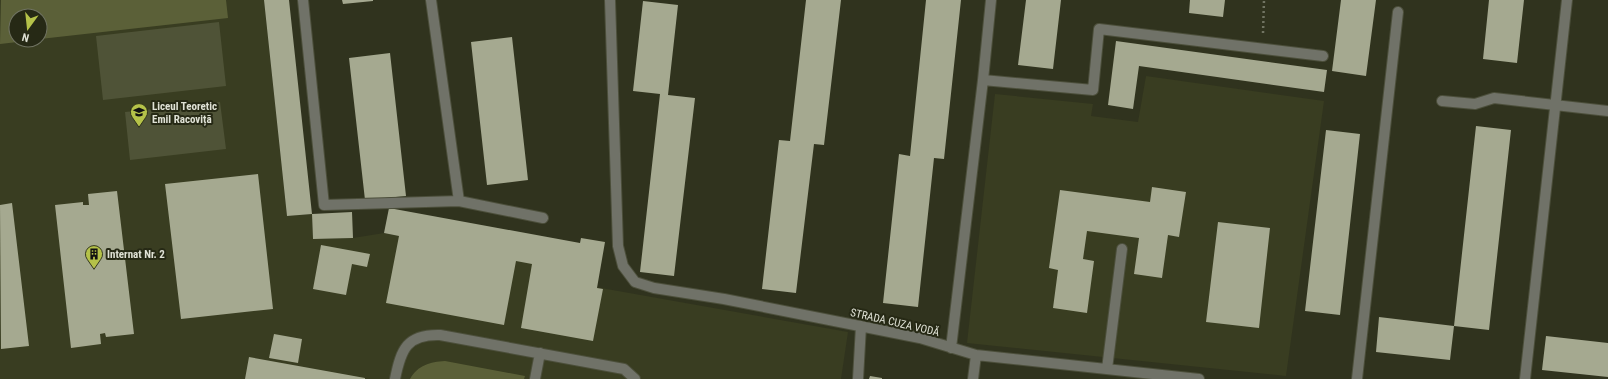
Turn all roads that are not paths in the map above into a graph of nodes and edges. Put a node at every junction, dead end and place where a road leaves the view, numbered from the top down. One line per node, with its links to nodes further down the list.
1 (303, 0): 12 (street)
2 (431, 0): 12 (street)
3 (610, 0): 15 (street, STRADA CUZA VODĂ)
4 (991, 0): 8 (street)
5 (1567, 0): 10 (street)
6 (1398, 12): 26 (street)
7 (1323, 56): 8 (street)
8 (983, 80): 16 (street)
9 (1442, 101): 10 (street)
10 (1555, 105): 11 (street); 27 (street)
11 (1608, 111)
12 (459, 201): 13 (street)
13 (543, 218)
14 (1122, 249): 19 (street)
15 (861, 326): 16 (street, STRADA CUZA VODĂ); 23 (street)
16 (951, 348): 18 (street, STRADA CUZA VODĂ)
17 (540, 353): 20 (street); 21 (street); 22 (street)
18 (976, 355): 19 (street, STRADA CUZA VODĂ); 24 (street)
19 (1107, 369): 25 (street, STRADA CUZA VODĂ)
20 (395, 379)
21 (535, 379)
22 (634, 379)
23 (858, 379)
24 (973, 379)
25 (1199, 379)
26 (1357, 379)
27 (1525, 379)

